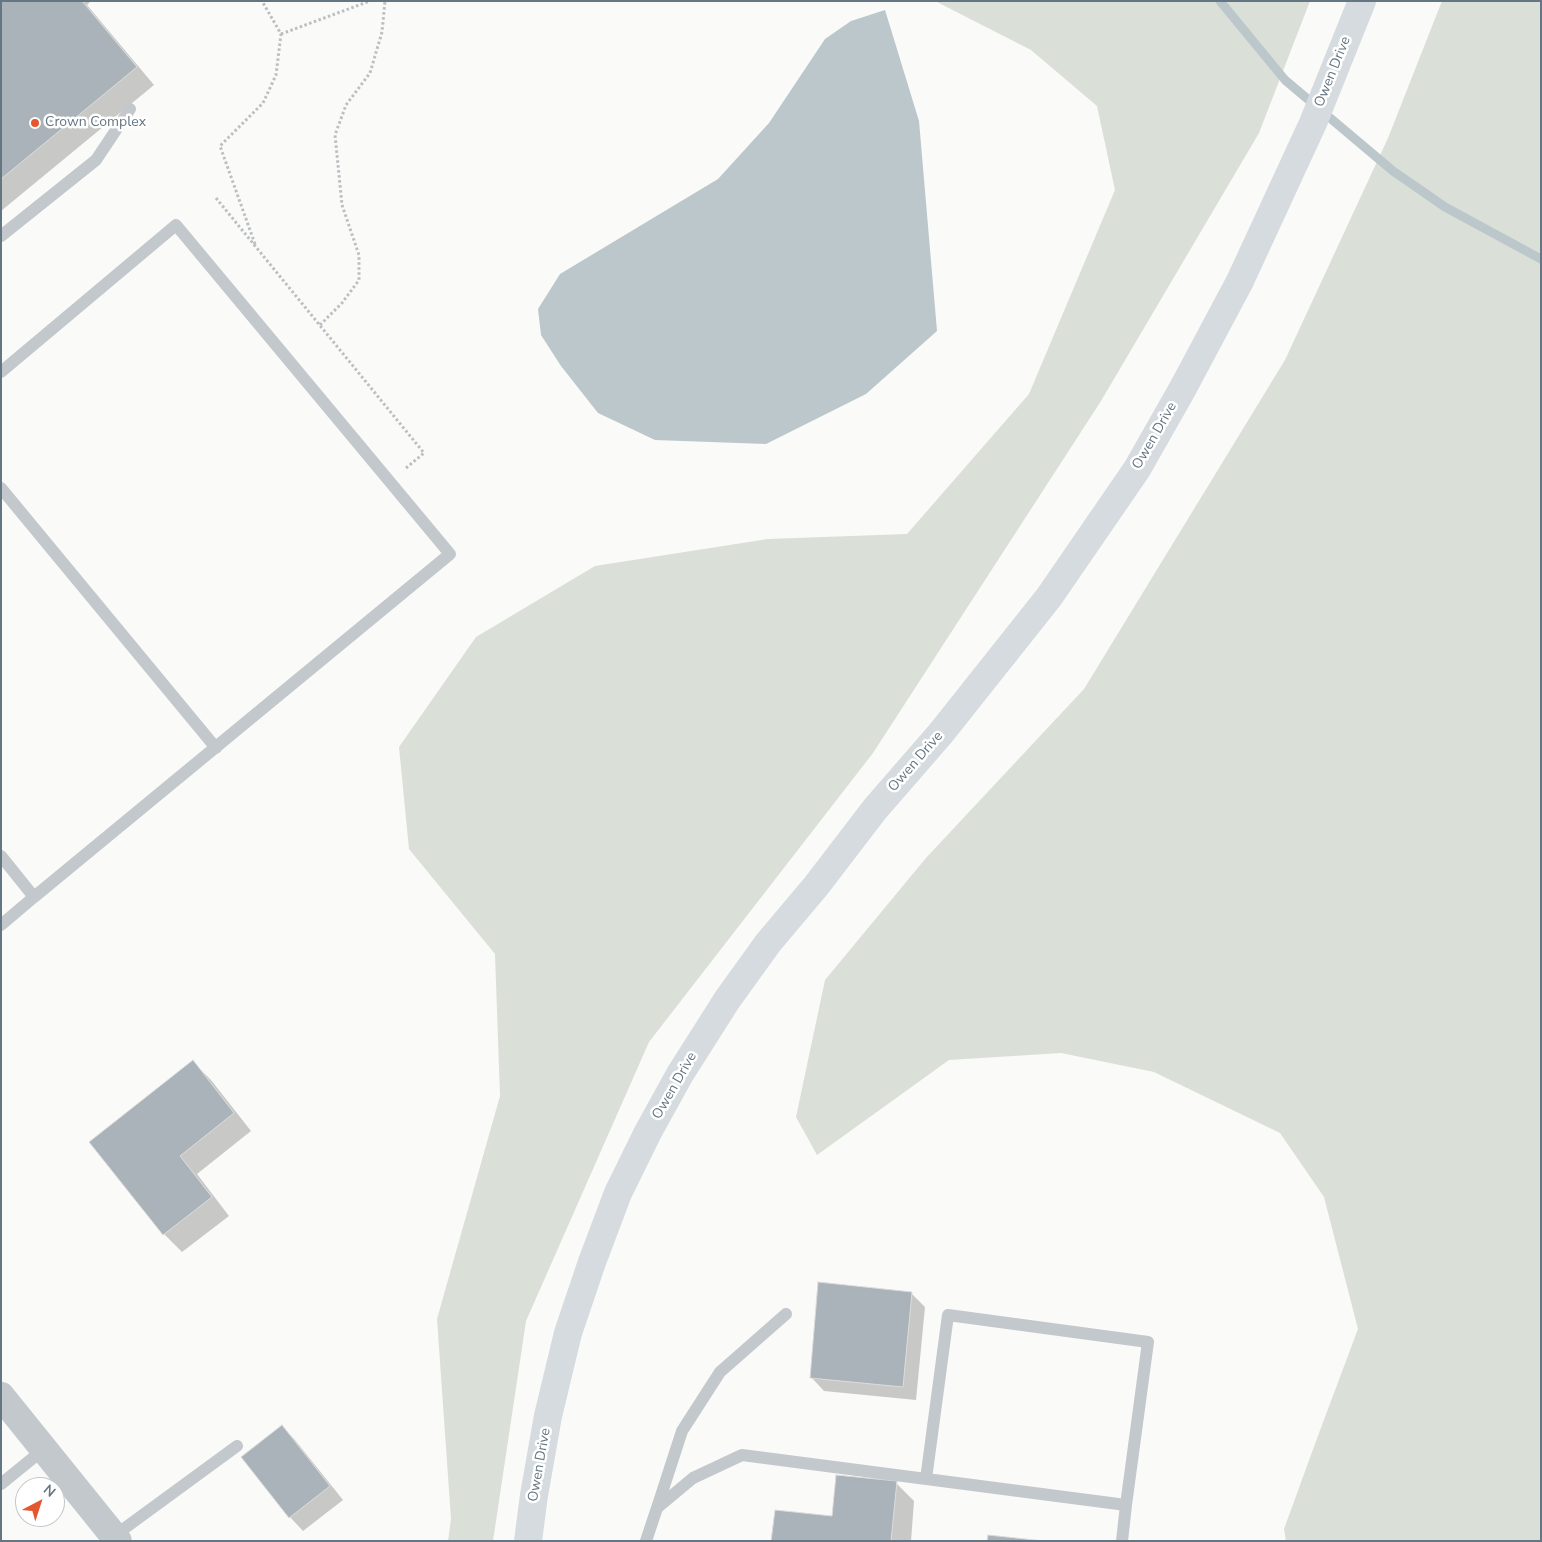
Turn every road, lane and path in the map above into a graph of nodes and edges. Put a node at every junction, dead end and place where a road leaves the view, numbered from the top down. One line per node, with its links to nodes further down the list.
1 (262, 1): 5 (path)
2 (370, 1): 5 (path)
3 (385, 1): 10 (path)
4 (1362, 1): 27 (main road, Owen Drive)
5 (281, 34): 9 (path)
6 (130, 109): 8 (lane)
7 (216, 198): 9 (path)
8 (1, 236)
9 (256, 248): 10 (path)
10 (320, 325): 12 (path)
11 (1, 372): 12 (lane)
12 (390, 481): 14 (lane)
13 (1, 488): 14 (lane)
14 (216, 748): 16 (lane)
15 (1, 856): 16 (lane)
16 (34, 897): 17 (lane)
17 (1, 925)
18 (786, 1314): 25 (lane)
19 (1, 1396): 21 (street)
20 (237, 1446): 26 (lane)
21 (44, 1449): 23 (lane); 26 (street)
22 (926, 1479): 24 (lane); 24 (lane); 25 (lane)
23 (1, 1484)
24 (1126, 1505): 29 (lane)
25 (657, 1508): 28 (lane)
26 (116, 1539)
27 (528, 1541)
28 (646, 1541)
29 (1122, 1541)

